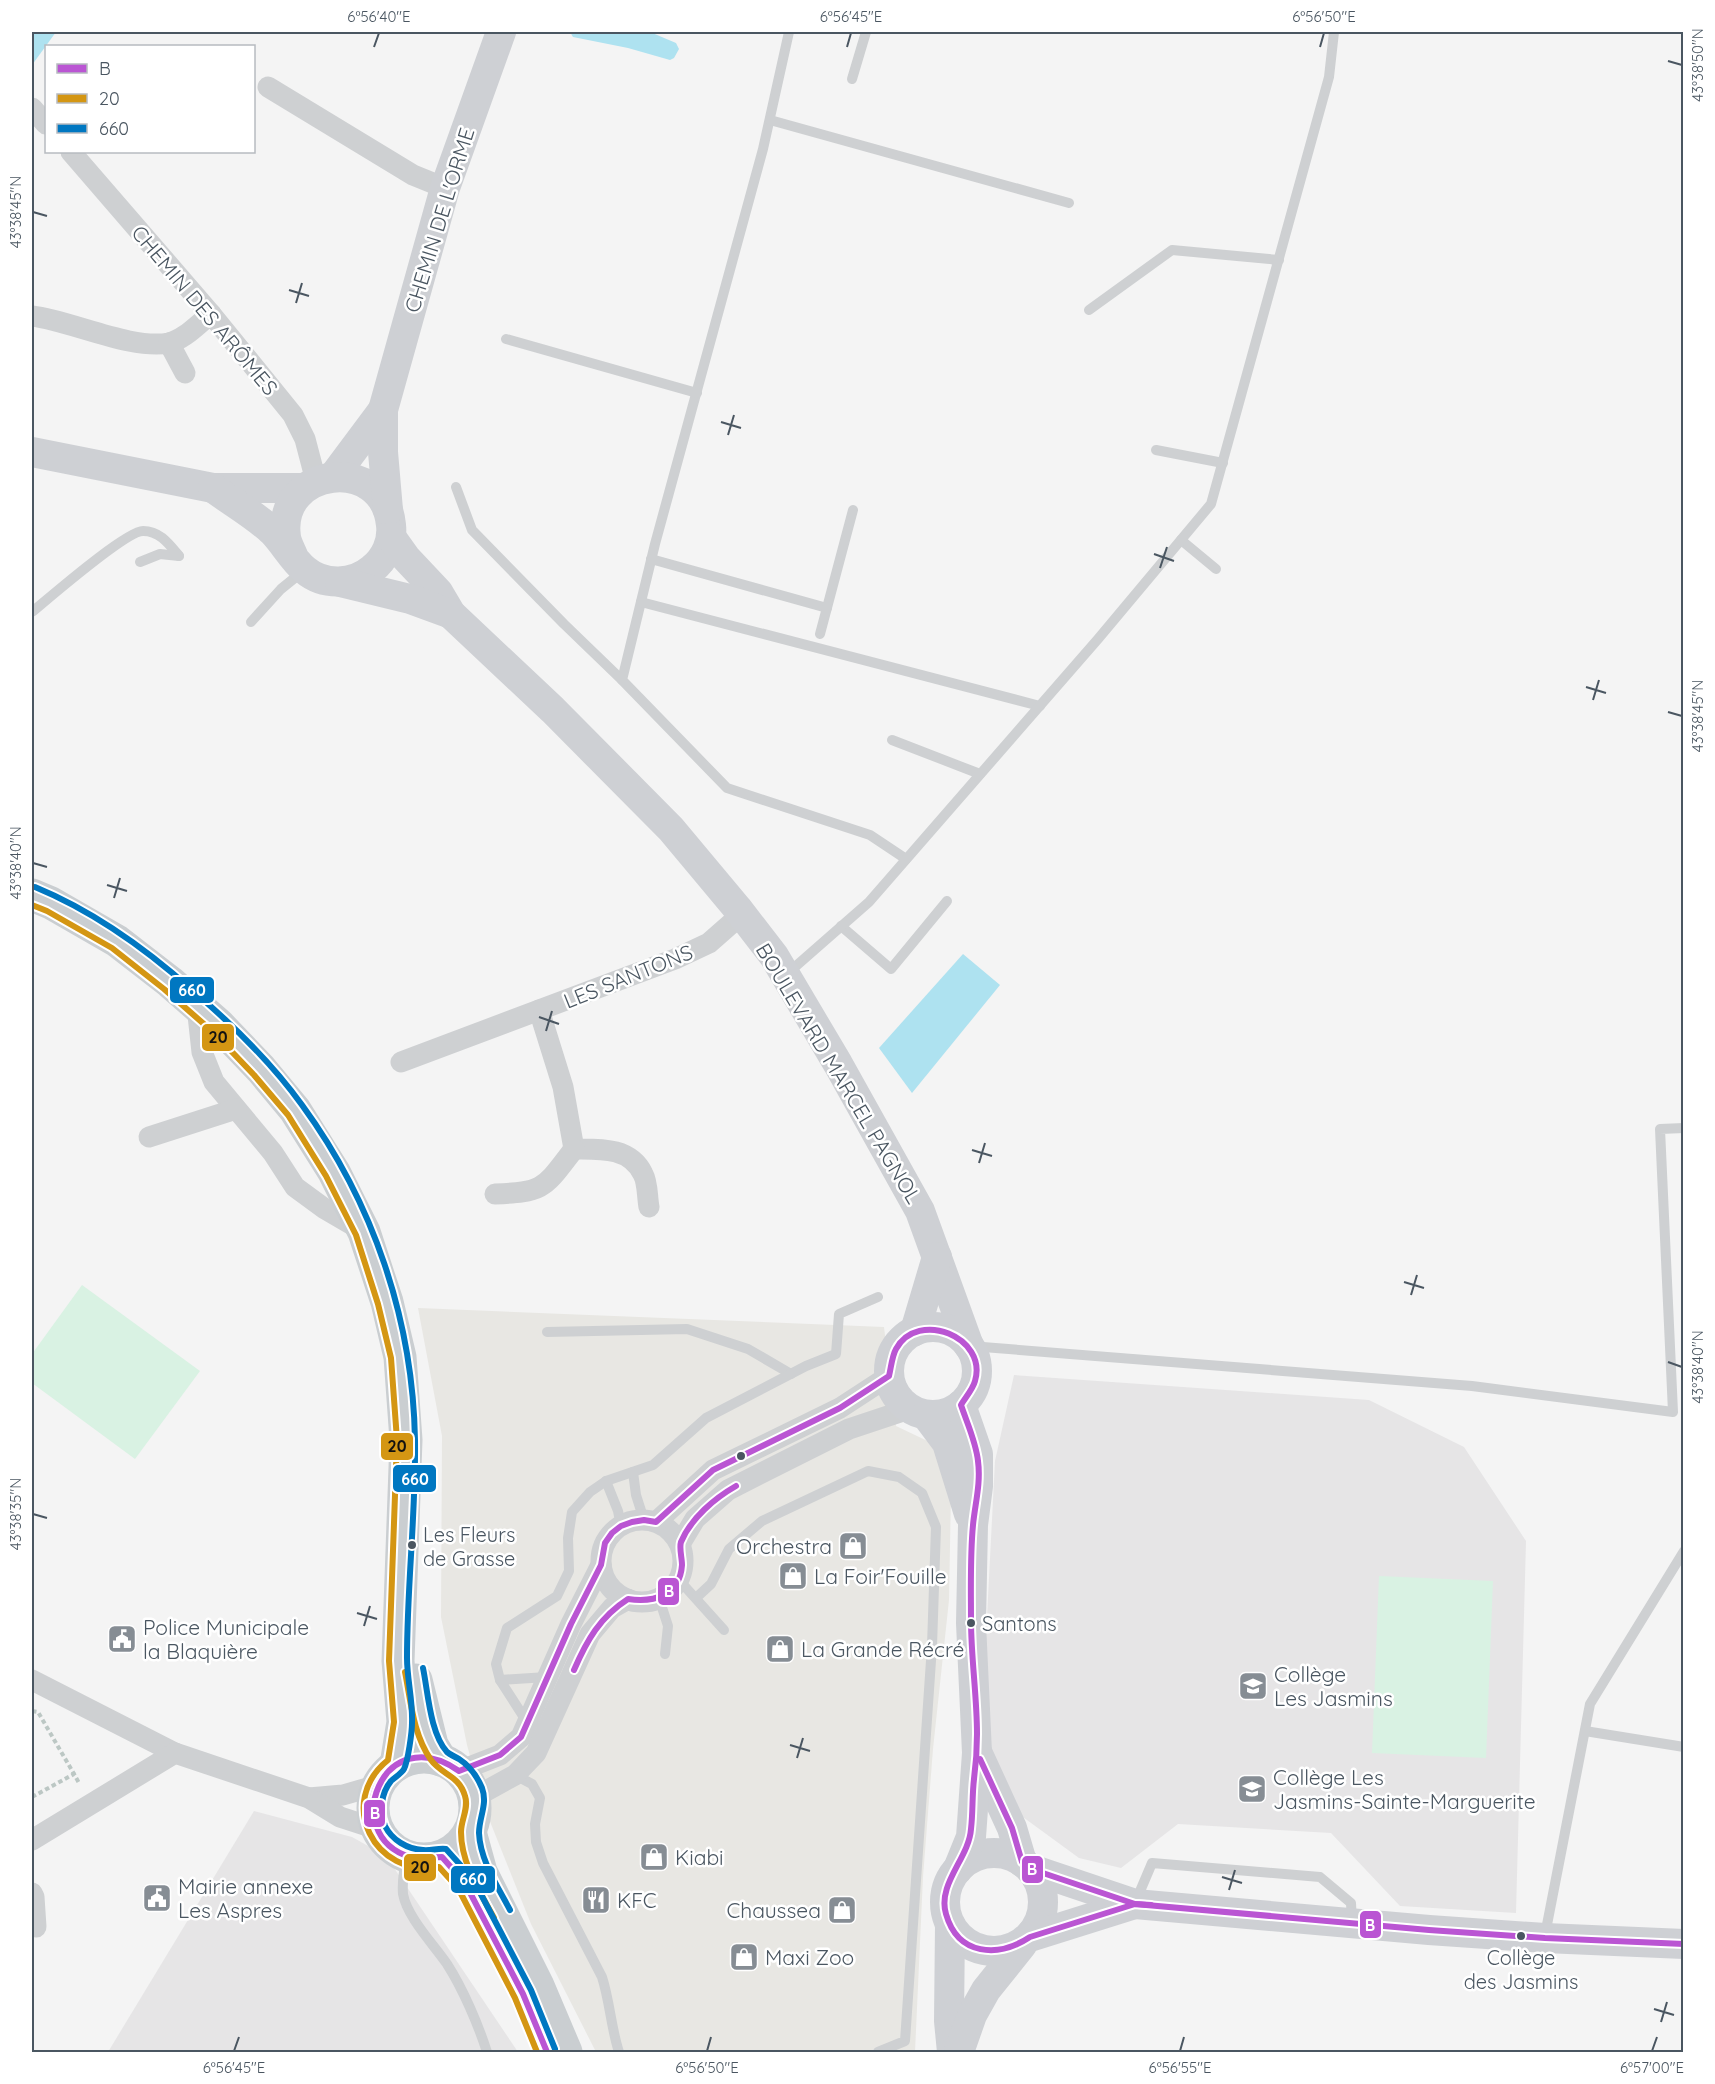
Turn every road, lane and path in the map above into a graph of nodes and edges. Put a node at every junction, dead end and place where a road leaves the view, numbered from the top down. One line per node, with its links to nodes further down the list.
1 (501, 32): 11 (street, CHEMIN DE L'ORME)
2 (789, 32): 8 (lane)
3 (866, 32): 5 (lane)
4 (1334, 32): 13 (lane)
5 (852, 79)
6 (268, 87): 11 (street)
7 (32, 108): 9 (street)
8 (770, 120): 12 (lane); 20 (lane)
9 (45, 123)
10 (72, 153): 15 (street, CHEMIN DES ARÔMES)
11 (445, 188): 21 (street, CHEMIN DE L'ORME)
12 (1069, 203)
13 (1279, 260): 14 (lane); 24 (lane)
14 (1089, 310)
15 (211, 314): 18 (street); 25 (street, CHEMIN DES ARÔMES)
16 (32, 316): 18 (street)
17 (506, 339): 20 (lane)
18 (169, 343): 19 (street)
19 (185, 373)
20 (697, 393): 31 (lane)
21 (383, 410): 25 (street, CHEMIN DE L'ORME); 29 (street, CHEMIN DE L'ORME)
22 (1156, 450): 24 (lane)
23 (32, 452): 27 (street)
24 (1223, 463): 30 (lane)
25 (318, 482): 27 (street); 29 (street); 33 (street)
26 (456, 487): 42 (lane)
27 (213, 488): 33 (street)
28 (853, 510): 37 (lane)
29 (390, 524): 35 (street); 39 (street, BOULEVARD MARCEL PAGNOL)
30 (1181, 540): 34 (lane); 43 (lane)
31 (651, 560): 36 (lane); 37 (lane)
32 (140, 562): 38 (lane)
33 (300, 564): 35 (street); 40 (lane)
34 (1216, 569)
35 (337, 582): 39 (street, BOULEVARD MARCEL PAGNOL)
36 (641, 602): 42 (lane); 43 (lane)
37 (827, 608): 41 (lane)
38 (32, 612)
39 (451, 614): 49 (street, BOULEVARD MARCEL PAGNOL)
40 (251, 622)
41 (820, 634)
42 (622, 680): 46 (lane)
43 (1040, 706): 45 (lane)
44 (892, 740): 45 (lane)
45 (980, 774): 46 (lane)
46 (906, 860): 50 (lane)
47 (32, 895): 52 (main road)
48 (947, 901): 50 (lane)
49 (742, 914): 51 (street, BOULEVARD MARCEL PAGNOL); 53 (street, LES SANTONS)
50 (841, 926): 51 (lane)
51 (785, 975): 62 (street, BOULEVARD MARCEL PAGNOL)
52 (197, 1006): 55 (street); 61 (main road)
53 (539, 1010): 54 (street, LES SANTONS); 58 (street, LES SANTONS)
54 (401, 1062)
55 (236, 1109): 57 (street); 61 (street)
56 (1683, 1128): 66 (lane)
57 (149, 1137)
58 (574, 1149): 59 (street); 60 (street)
59 (495, 1194)
60 (648, 1207)
61 (364, 1232): 82 (main road)
62 (937, 1257): 64 (street); 66 (street, BOULEVARD MARCEL PAGNOL)
63 (878, 1296): 67 (lane)
64 (915, 1331): 66 (street); 68 (street)
65 (547, 1332): 67 (lane)
66 (969, 1346): 69 (street)
67 (790, 1374): 71 (lane)
68 (888, 1376): 70 (street); 73 (street)
69 (961, 1405): 70 (street); 74 (street)
70 (917, 1412): 74 (street); 76 (street)
71 (633, 1472): 72 (lane); 73 (lane)
72 (606, 1481): 75 (lane); 88 (lane)
73 (650, 1521): 75 (street); 76 (street)
74 (973, 1525): 94 (street)
75 (621, 1526): 78 (street)
76 (680, 1544): 79 (street)
77 (1683, 1551): 91 (lane)
78 (602, 1565): 83 (street); 86 (street)
79 (680, 1580): 80 (lane); 81 (street)
80 (697, 1597): 84 (lane); 121 (lane)
81 (659, 1598): 83 (street); 85 (lane)
82 (402, 1599): 96 (main road); 98 (main road)
83 (628, 1599): 97 (street)
84 (724, 1630)
85 (664, 1654)
86 (547, 1677): 88 (lane); 90 (street)
87 (32, 1680): 93 (street)
88 (500, 1680): 90 (lane)
89 (32, 1711): 95 (path)
90 (528, 1722): 98 (street)
91 (1585, 1731): 92 (lane); 114 (lane)
92 (1683, 1747)
93 (176, 1753): 100 (street); 101 (street)
94 (977, 1753): 107 (street); 108 (street)
95 (74, 1774): 99 (path); 101 (path)
96 (387, 1775): 98 (main road); 100 (street); 102 (main road)
97 (515, 1775): 98 (street); 120 (lane)
98 (458, 1776): 103 (main road)
99 (32, 1797)
100 (309, 1798): 102 (street)
101 (92, 1804): 104 (street)
102 (377, 1829): 105 (main road)
103 (470, 1832): 106 (main road); 119 (main road)
104 (32, 1840)
105 (407, 1857): 106 (main road); 117 (lane)
106 (442, 1857): 118 (main road)
107 (1026, 1865): 108 (street); 110 (street); 115 (street)
108 (958, 1869): 112 (street)
109 (32, 1893): 113 (street)
110 (1135, 1904): 111 (street); 111 (lane); 115 (street)
111 (1352, 1923): 114 (street)
112 (950, 1925): 115 (street); 122 (street)
113 (36, 1927)
114 (1545, 1938): 116 (street)
115 (1026, 1941): 123 (street)
116 (1683, 1944)
117 (487, 2052)
118 (547, 2052)
119 (566, 2052)
120 (619, 2052)
121 (878, 2052)
122 (952, 2052)
123 (959, 2052)

